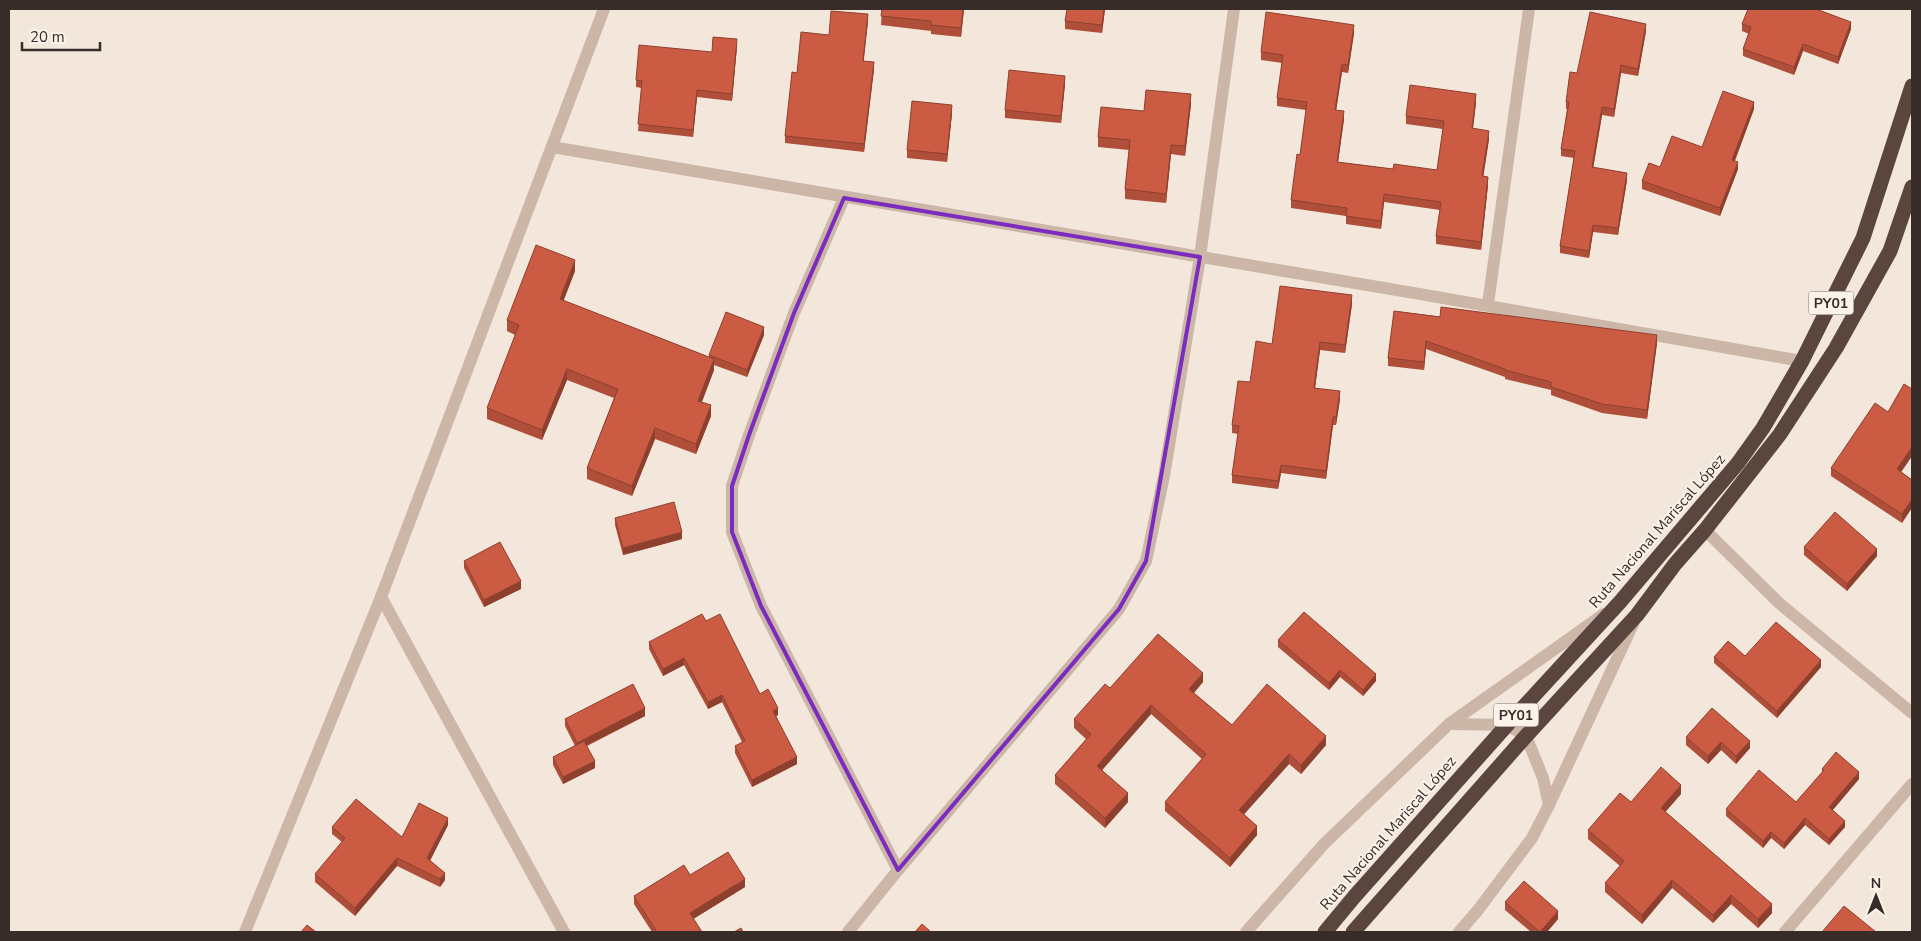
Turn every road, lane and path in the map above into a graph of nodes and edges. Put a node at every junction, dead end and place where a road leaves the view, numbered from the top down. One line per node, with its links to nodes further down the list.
1 (604, 9): 5 (street)
2 (1234, 9): 8 (street)
3 (1529, 9): 9 (street)
4 (1912, 86): 10 (highway, Ruta Nacional Mariscal López / PY01)
5 (552, 147): 7 (street); 12 (street)
6 (1912, 187): 11 (highway, PY01)
7 (844, 198): 8 (street); 21 (street)
8 (1200, 257): 9 (street); 21 (street)
9 (1488, 304): 10 (street)
10 (1802, 361): 13 (highway, Ruta Nacional Mariscal López / PY01)
11 (1706, 530): 14 (highway, PY01); 15 (street)
12 (381, 597): 22 (street); 23 (street)
13 (1620, 602): 16 (street); 17 (highway, Ruta Nacional Mariscal López / PY01)
14 (1637, 615): 18 (highway, PY01); 20 (street)
15 (1912, 713)
16 (1449, 724): 17 (street); 25 (street)
17 (1507, 725): 18 (street); 26 (highway, Ruta Nacional Mariscal López / PY01)
18 (1526, 736): 20 (street); 27 (highway, PY01)
19 (1912, 784): 29 (street)
20 (1550, 805): 28 (street)
21 (898, 870): 24 (street)
22 (245, 932)
23 (564, 932)
24 (848, 932)
25 (1246, 932)
26 (1325, 932)
27 (1353, 932)
28 (1459, 932)
29 (1785, 932)

